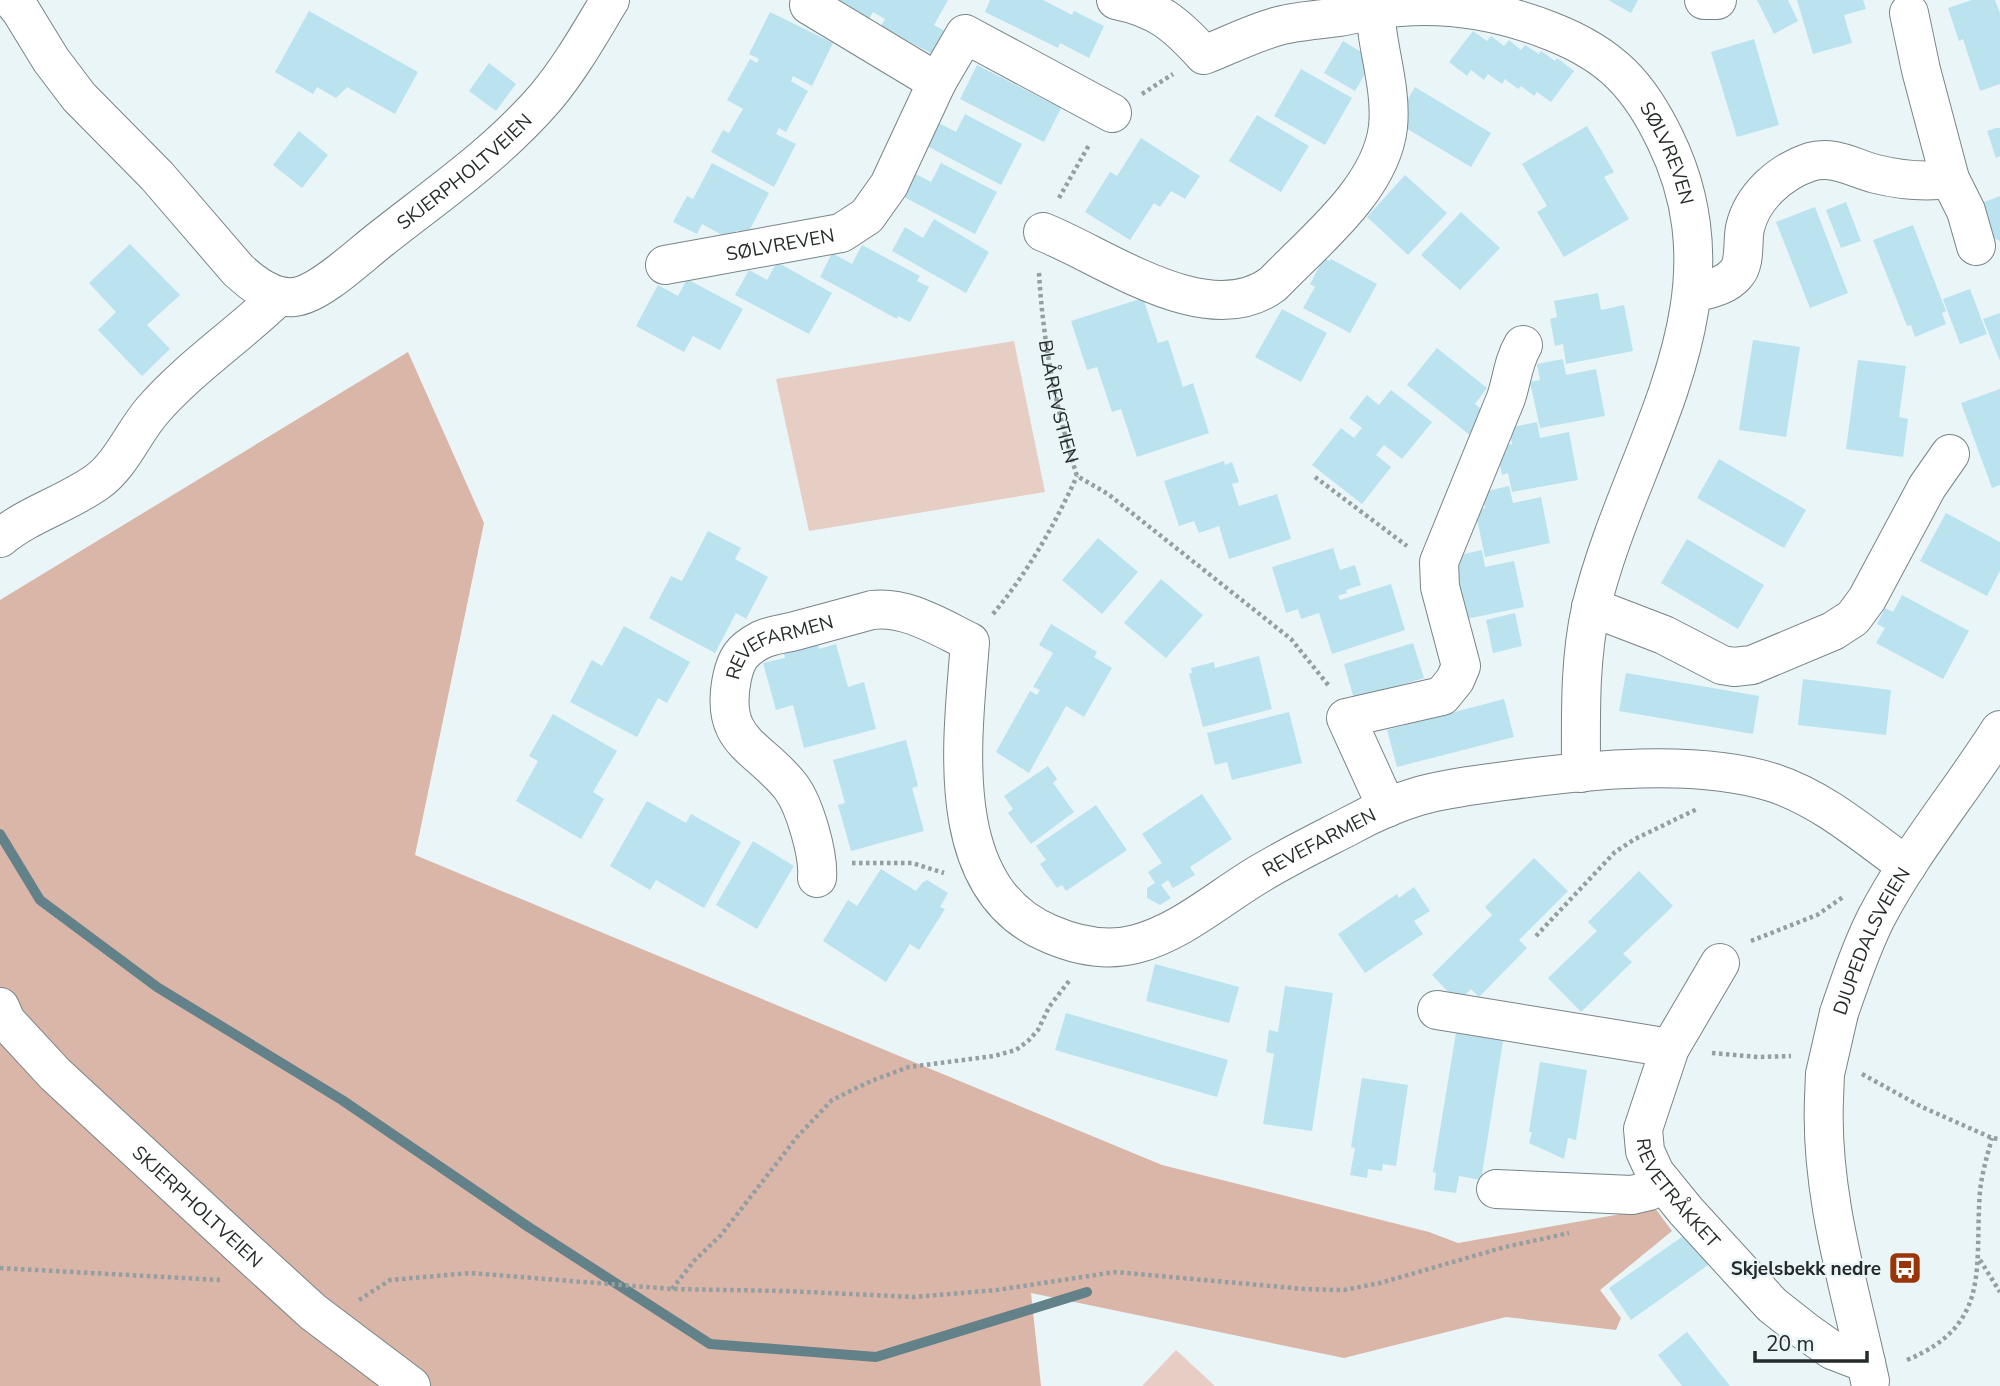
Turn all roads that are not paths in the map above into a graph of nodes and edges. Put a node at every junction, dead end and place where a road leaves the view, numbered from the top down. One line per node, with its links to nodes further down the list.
1 (12, 0): 17 (street)
2 (610, 0): 17 (street, SKJERPHOLTVEIEN)
3 (1116, 0): 8 (street, SØLVREVEN)
4 (1704, 0): 5 (street)
5 (1717, 0)
6 (809, 5): 10 (street)
7 (1499, 6): 8 (street, SØLVREVEN); 16 (street, SØLVREVEN)
8 (1375, 10): 13 (street)
9 (1909, 13): 12 (street)
10 (937, 82): 11 (street, SØLVREVEN); 15 (street, SØLVREVEN)
11 (1112, 113)
12 (1950, 179): 14 (street); 16 (street)
13 (1043, 232)
14 (1976, 246)
15 (665, 265)
16 (1693, 293): 21 (street, SØLVREVEN)
17 (279, 296): 20 (street)
18 (1523, 345): 24 (street)
19 (1950, 454): 21 (street)
20 (0, 538)
21 (1591, 607): 23 (street, SØLVREVEN)
22 (2000, 730): 25 (street, DJUPEDALSVEIEN)
23 (1581, 773): 24 (street, REVEFARMEN); 25 (street, REVEFARMEN)
24 (1387, 808): 26 (street, REVEFARMEN)
25 (1906, 866): 33 (street, DJUPEDALSVEIEN, bridge)
26 (817, 878)
27 (1720, 963): 30 (street, REVETRÅKKET)
28 (0, 1007): 34 (street, SKJERPHOLTVEIEN)
29 (1437, 1010): 30 (street)
30 (1670, 1048): 31 (street, REVETRÅKKET)
31 (1663, 1183): 32 (street); 33 (street, REVETRÅKKET)
32 (1496, 1189)
33 (1869, 1374)
34 (411, 1386)

